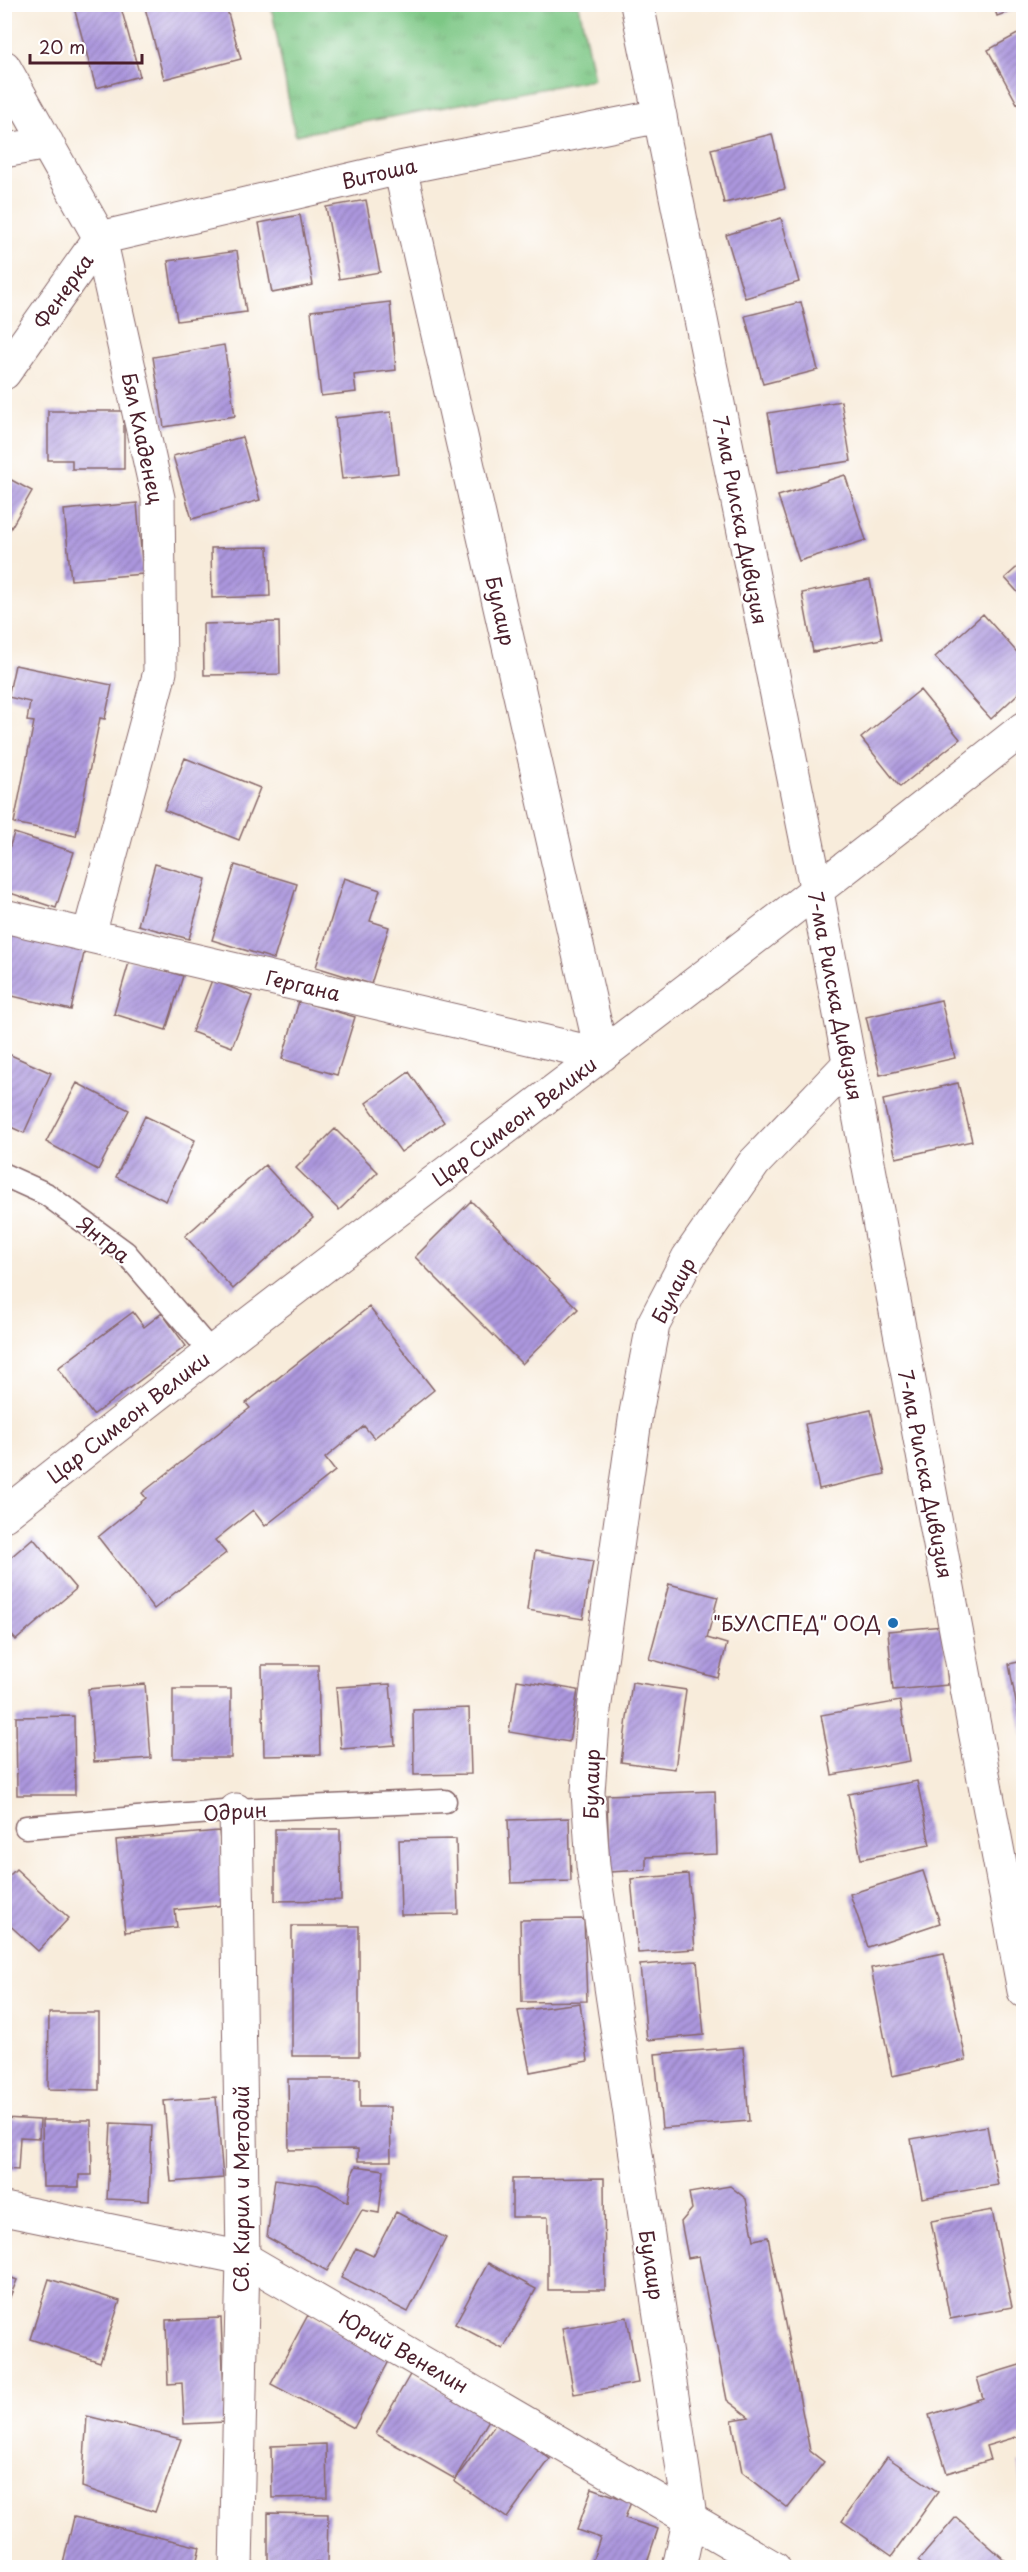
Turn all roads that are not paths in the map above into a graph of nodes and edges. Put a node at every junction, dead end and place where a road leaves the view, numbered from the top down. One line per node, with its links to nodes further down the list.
1 (638, 4): 3 (street, 7-ма Рилска Дивизия)
2 (4, 67): 4 (street, Бял Кладенец)
3 (660, 116): 6 (street, Витоша); 10 (street, 7-ма Рилска Дивизия)
4 (47, 143): 5 (street); 7 (street, Бял Кладенец)
5 (4, 151)
6 (400, 168): 7 (street, Витоша); 13 (street, Булаир)
7 (100, 238): 8 (street, Фенерка); 12 (street, Бял Кладенец)
8 (4, 373)
9 (1023, 728): 10 (street, Цар Симеон Велики)
10 (817, 892): 13 (street, Цар Симеон Велики); 14 (street, 7-ма Рилска Дивизия)
11 (4, 916): 12 (street, Гергана)
12 (89, 935): 13 (street, Гергана)
13 (602, 1055): 16 (street, Цар Симеон Велики)
14 (849, 1064): 21 (street, 7-ма Рилска Дивизия); 25 (street, Булаир)
15 (4, 1175): 16 (lane, Янтра)
16 (210, 1351): 17 (street, Цар Симеон Велики)
17 (4, 1515)
18 (445, 1801): 19 (lane, Одрин)
19 (236, 1810): 20 (lane, Одрин); 24 (street, Св. Кирил и Методий)
20 (26, 1827)
21 (1015, 1904): 22 (street, 7-ма Рилска Дивизия)
22 (1023, 1991)
23 (4, 2209): 24 (street, Юрий Венелин)
24 (243, 2258): 25 (street, Юрий Венелин); 26 (street, Св. Кирил и Методий)
25 (690, 2517): 27 (street, Булаир); 28 (street, Юрий Венелин)
26 (236, 2568)
27 (680, 2568)
28 (774, 2568)

